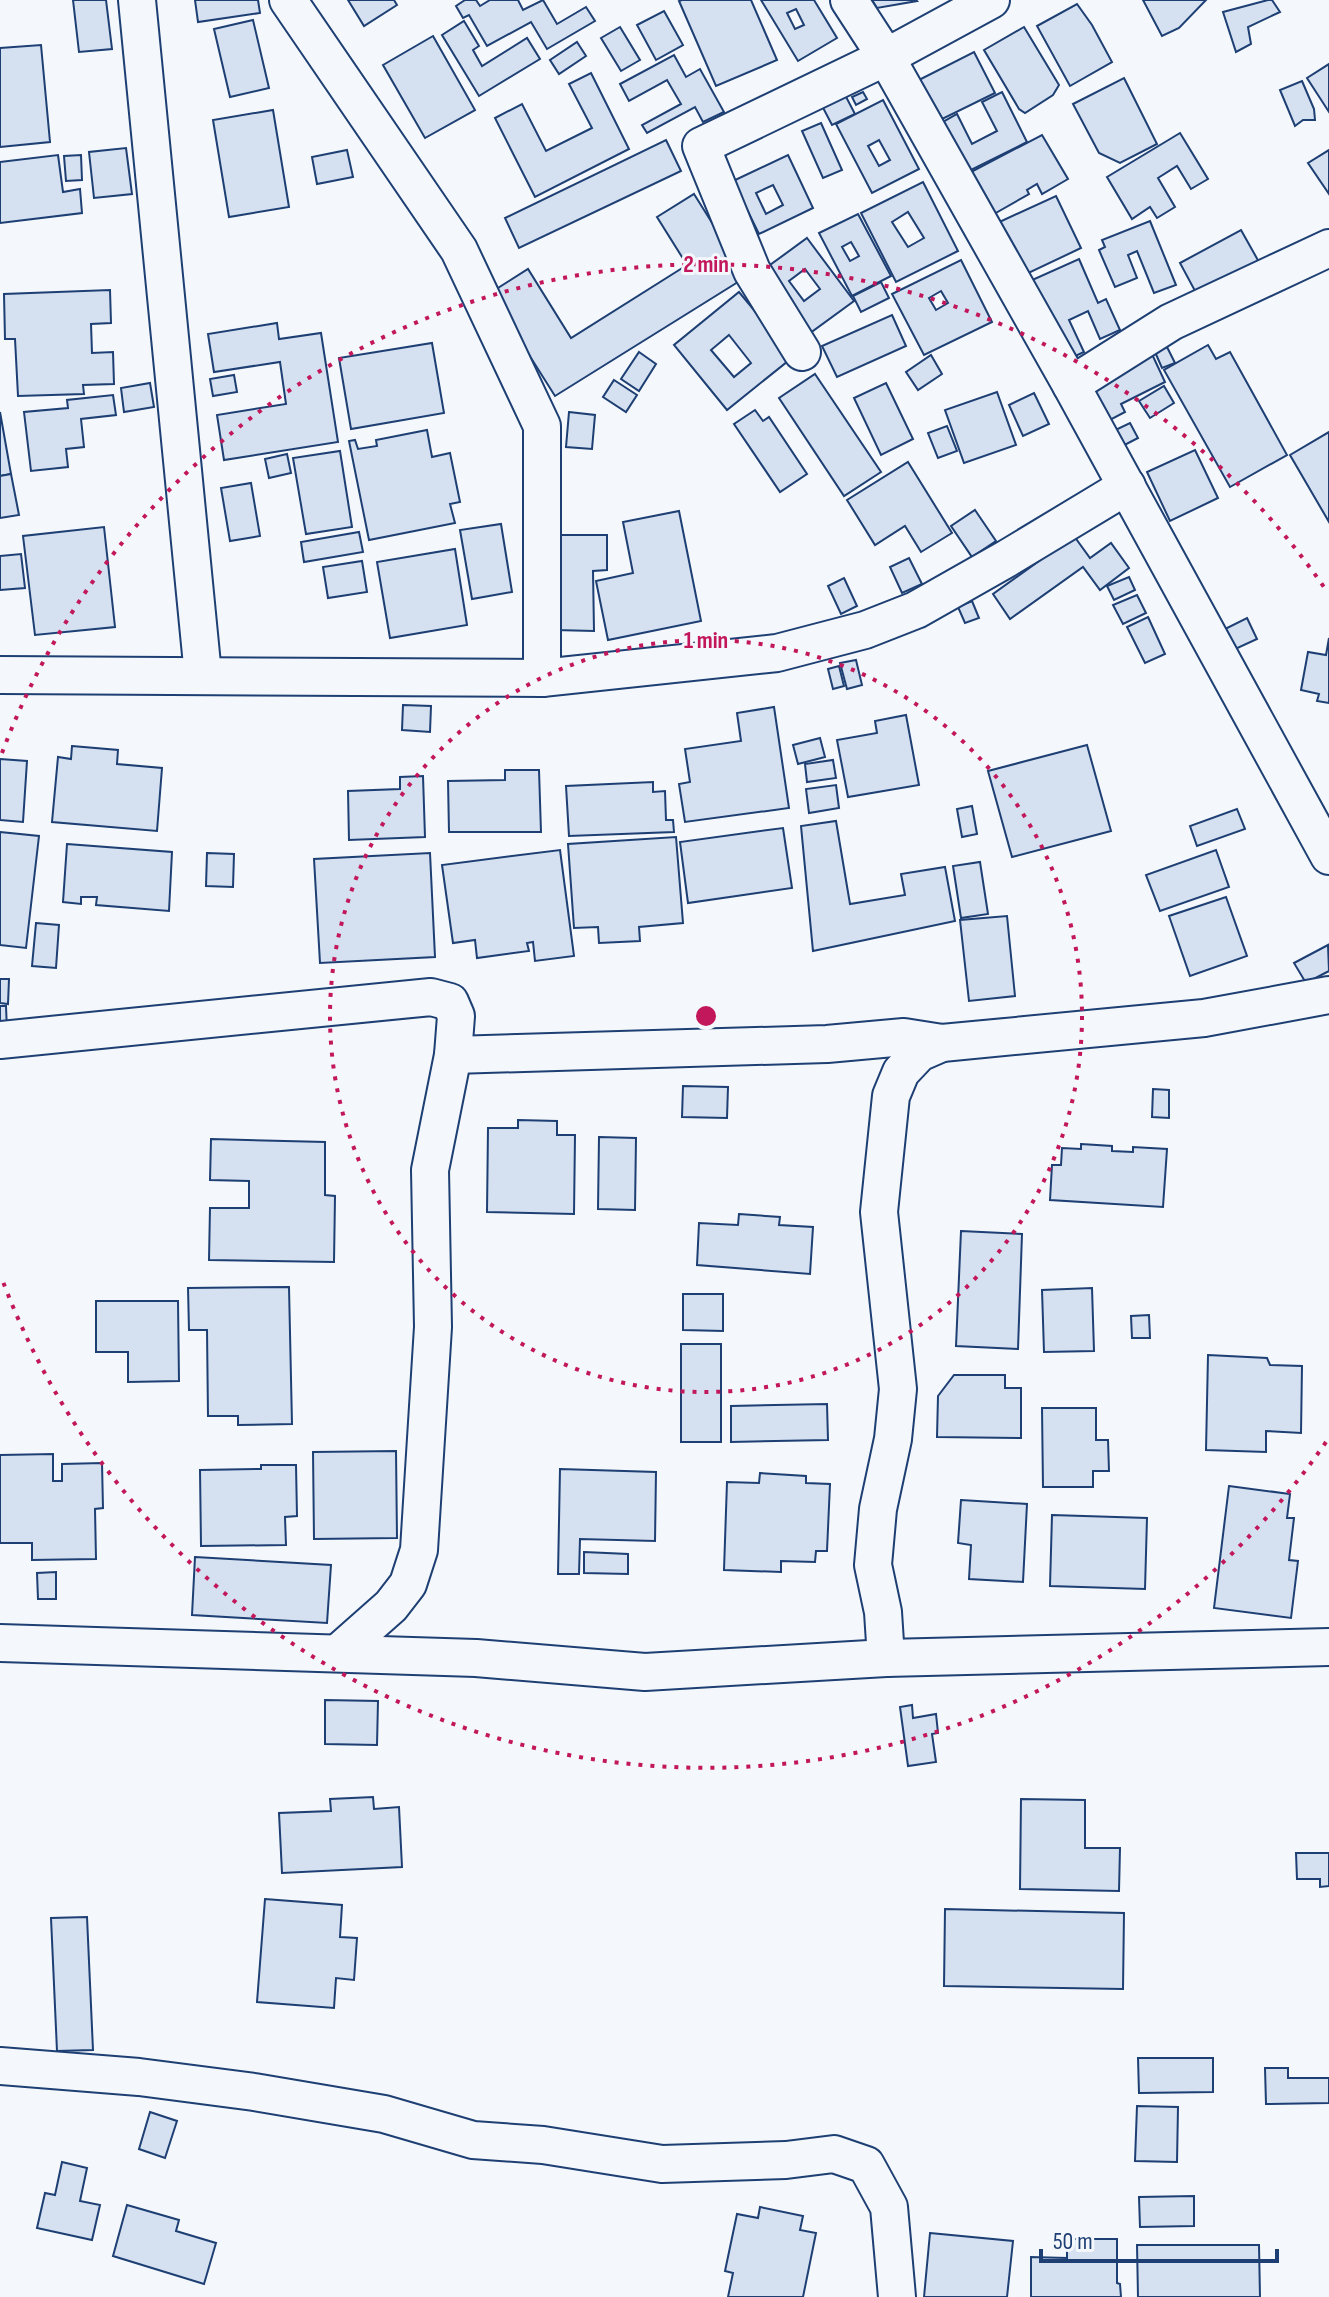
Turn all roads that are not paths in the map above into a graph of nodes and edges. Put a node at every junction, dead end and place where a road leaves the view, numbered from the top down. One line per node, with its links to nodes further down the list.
1 (137, 0): 11 (street)
2 (288, 0): 12 (street)
3 (849, 0): 5 (street)
4 (991, 0): 5 (street)
5 (886, 57): 7 (street); 8 (street)
6 (1329, 248): 8 (street)
7 (802, 352)
8 (1071, 385): 9 (street)
9 (1127, 486): 12 (street); 13 (street)
10 (0, 675): 11 (street)
11 (203, 675): 12 (street)
12 (542, 678)
13 (1329, 856)
14 (1329, 995): 16 (street)
15 (0, 1040): 18 (street)
16 (942, 1043): 17 (street); 19 (street)
17 (827, 1044): 18 (street); 19 (street)
18 (453, 1055): 22 (street)
19 (891, 1096): 23 (street)
20 (0, 1643): 22 (street)
21 (1329, 1647): 23 (street)
22 (339, 1652): 23 (street)
23 (886, 1658)
24 (0, 2066): 25 (street)
25 (897, 2297)

